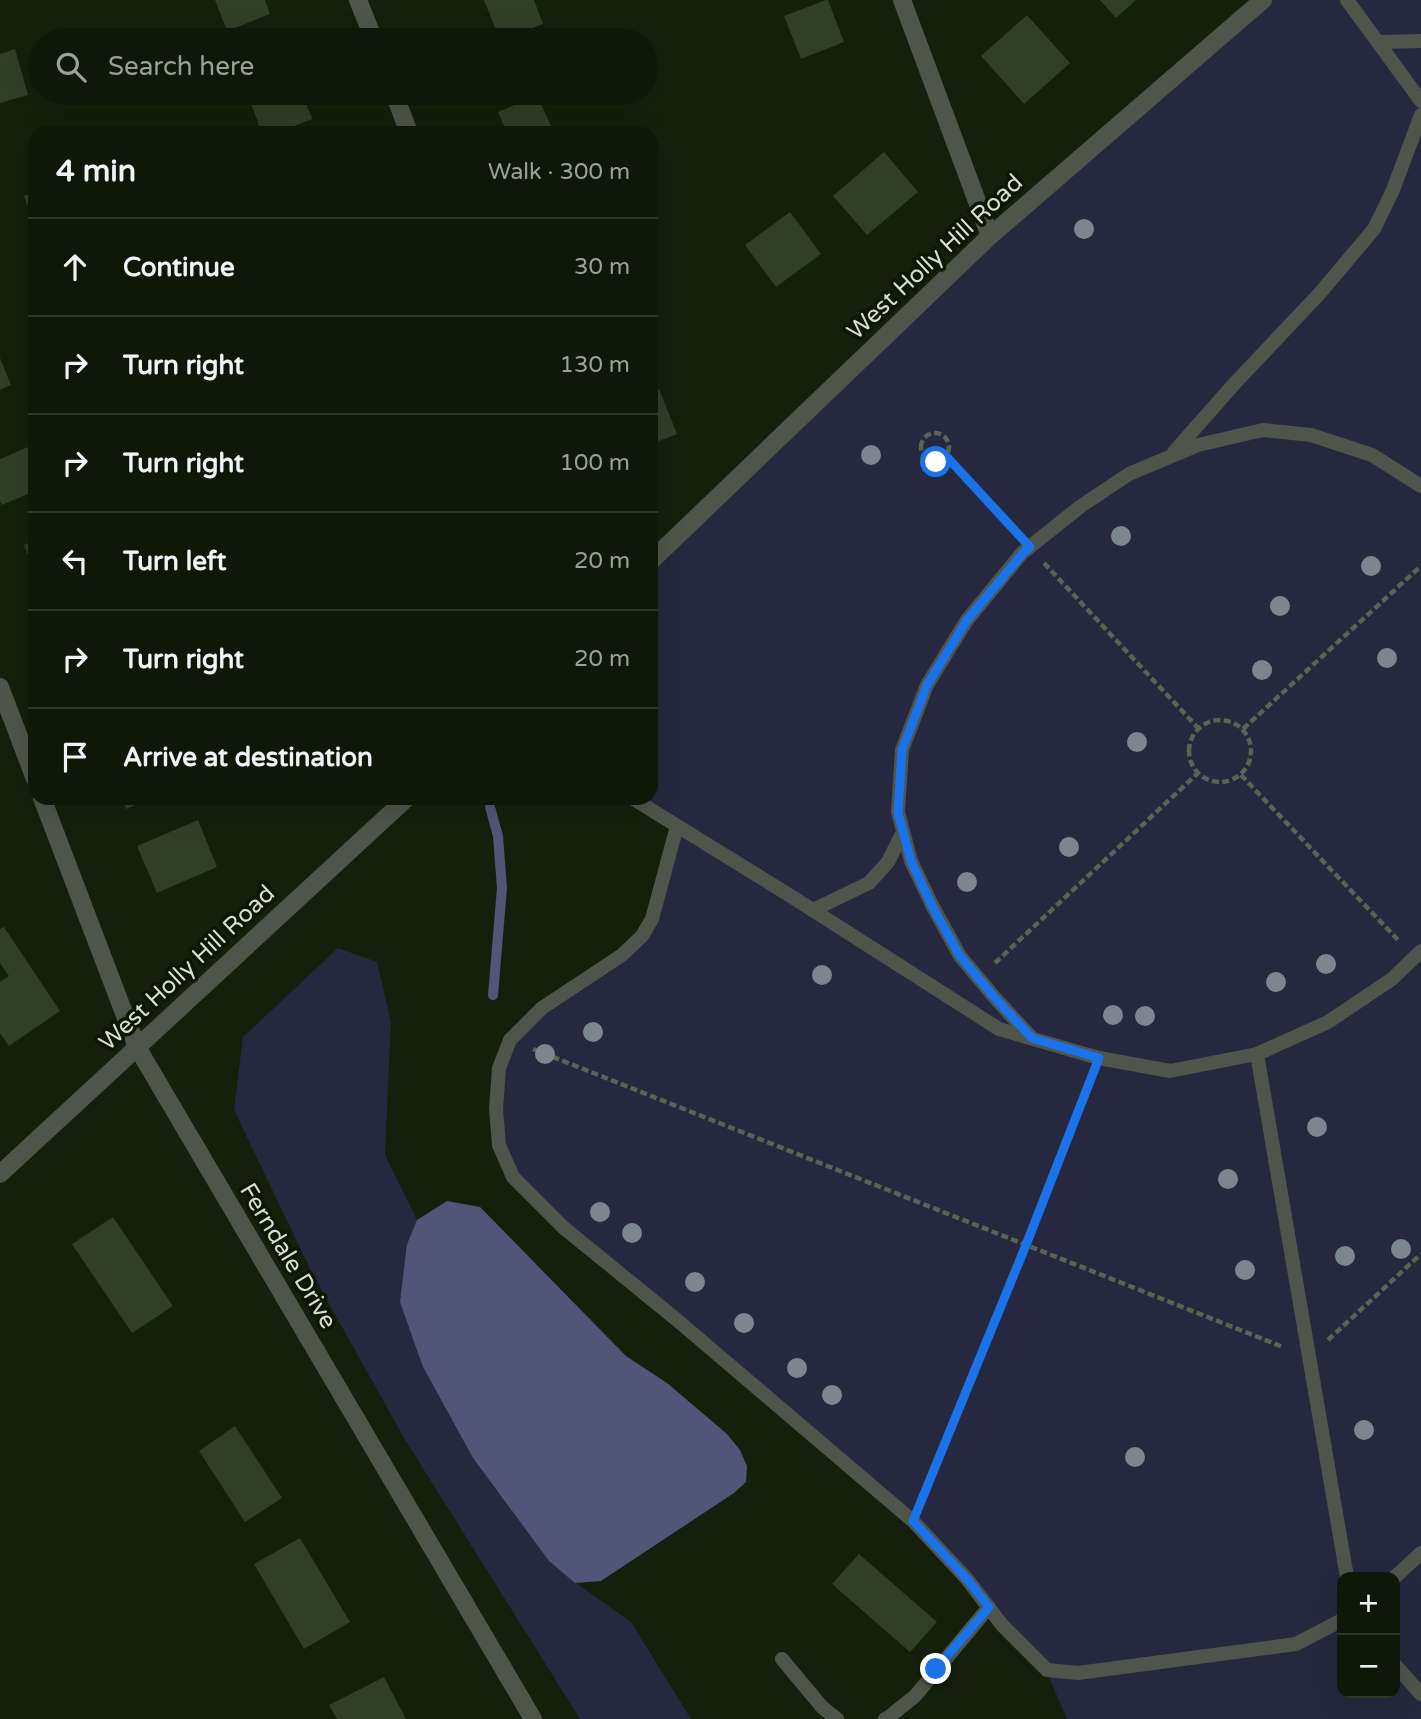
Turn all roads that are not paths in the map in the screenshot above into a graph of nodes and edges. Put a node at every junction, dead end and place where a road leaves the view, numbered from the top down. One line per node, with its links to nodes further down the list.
1 (358, 0): 5 (street)
2 (902, 0): 12 (street)
3 (1263, 0): 12 (street, West Holly Hill Road)
4 (1347, 0): 7 (lane)
5 (369, 28)
6 (1421, 41): 7 (lane)
7 (1379, 42): 8 (lane)
8 (1421, 101)
9 (398, 105): 11 (street)
10 (1421, 116): 13 (lane)
11 (406, 126)
12 (990, 236): 15 (street, West Holly Hill Road)
13 (1170, 456): 14 (lane); 22 (lane)
14 (1421, 486)
15 (658, 554)
16 (0, 687): 17 (street)
17 (28, 761)
18 (45, 805): 26 (street, Ferndale Drive)
19 (399, 805): 26 (street, West Holly Hill Road)
20 (643, 805): 21 (lane)
21 (677, 826): 23 (lane); 32 (lane)
22 (903, 832): 23 (lane); 25 (lane)
23 (813, 910): 25 (lane)
24 (1418, 954): 27 (lane)
25 (1032, 1038): 27 (lane)
26 (137, 1048): 28 (street, West Holly Hill Road); 37 (street, Ferndale Drive)
27 (1257, 1054): 30 (lane)
28 (0, 1174)
29 (1421, 1553): 31 (lane)
30 (1346, 1572)
31 (1400, 1572)
32 (989, 1607): 33 (lane); 39 (lane)
33 (1337, 1623)
34 (782, 1659): 38 (lane)
35 (1400, 1671): 36 (lane)
36 (1421, 1694)
37 (533, 1719)
38 (836, 1719)
39 (885, 1719)

